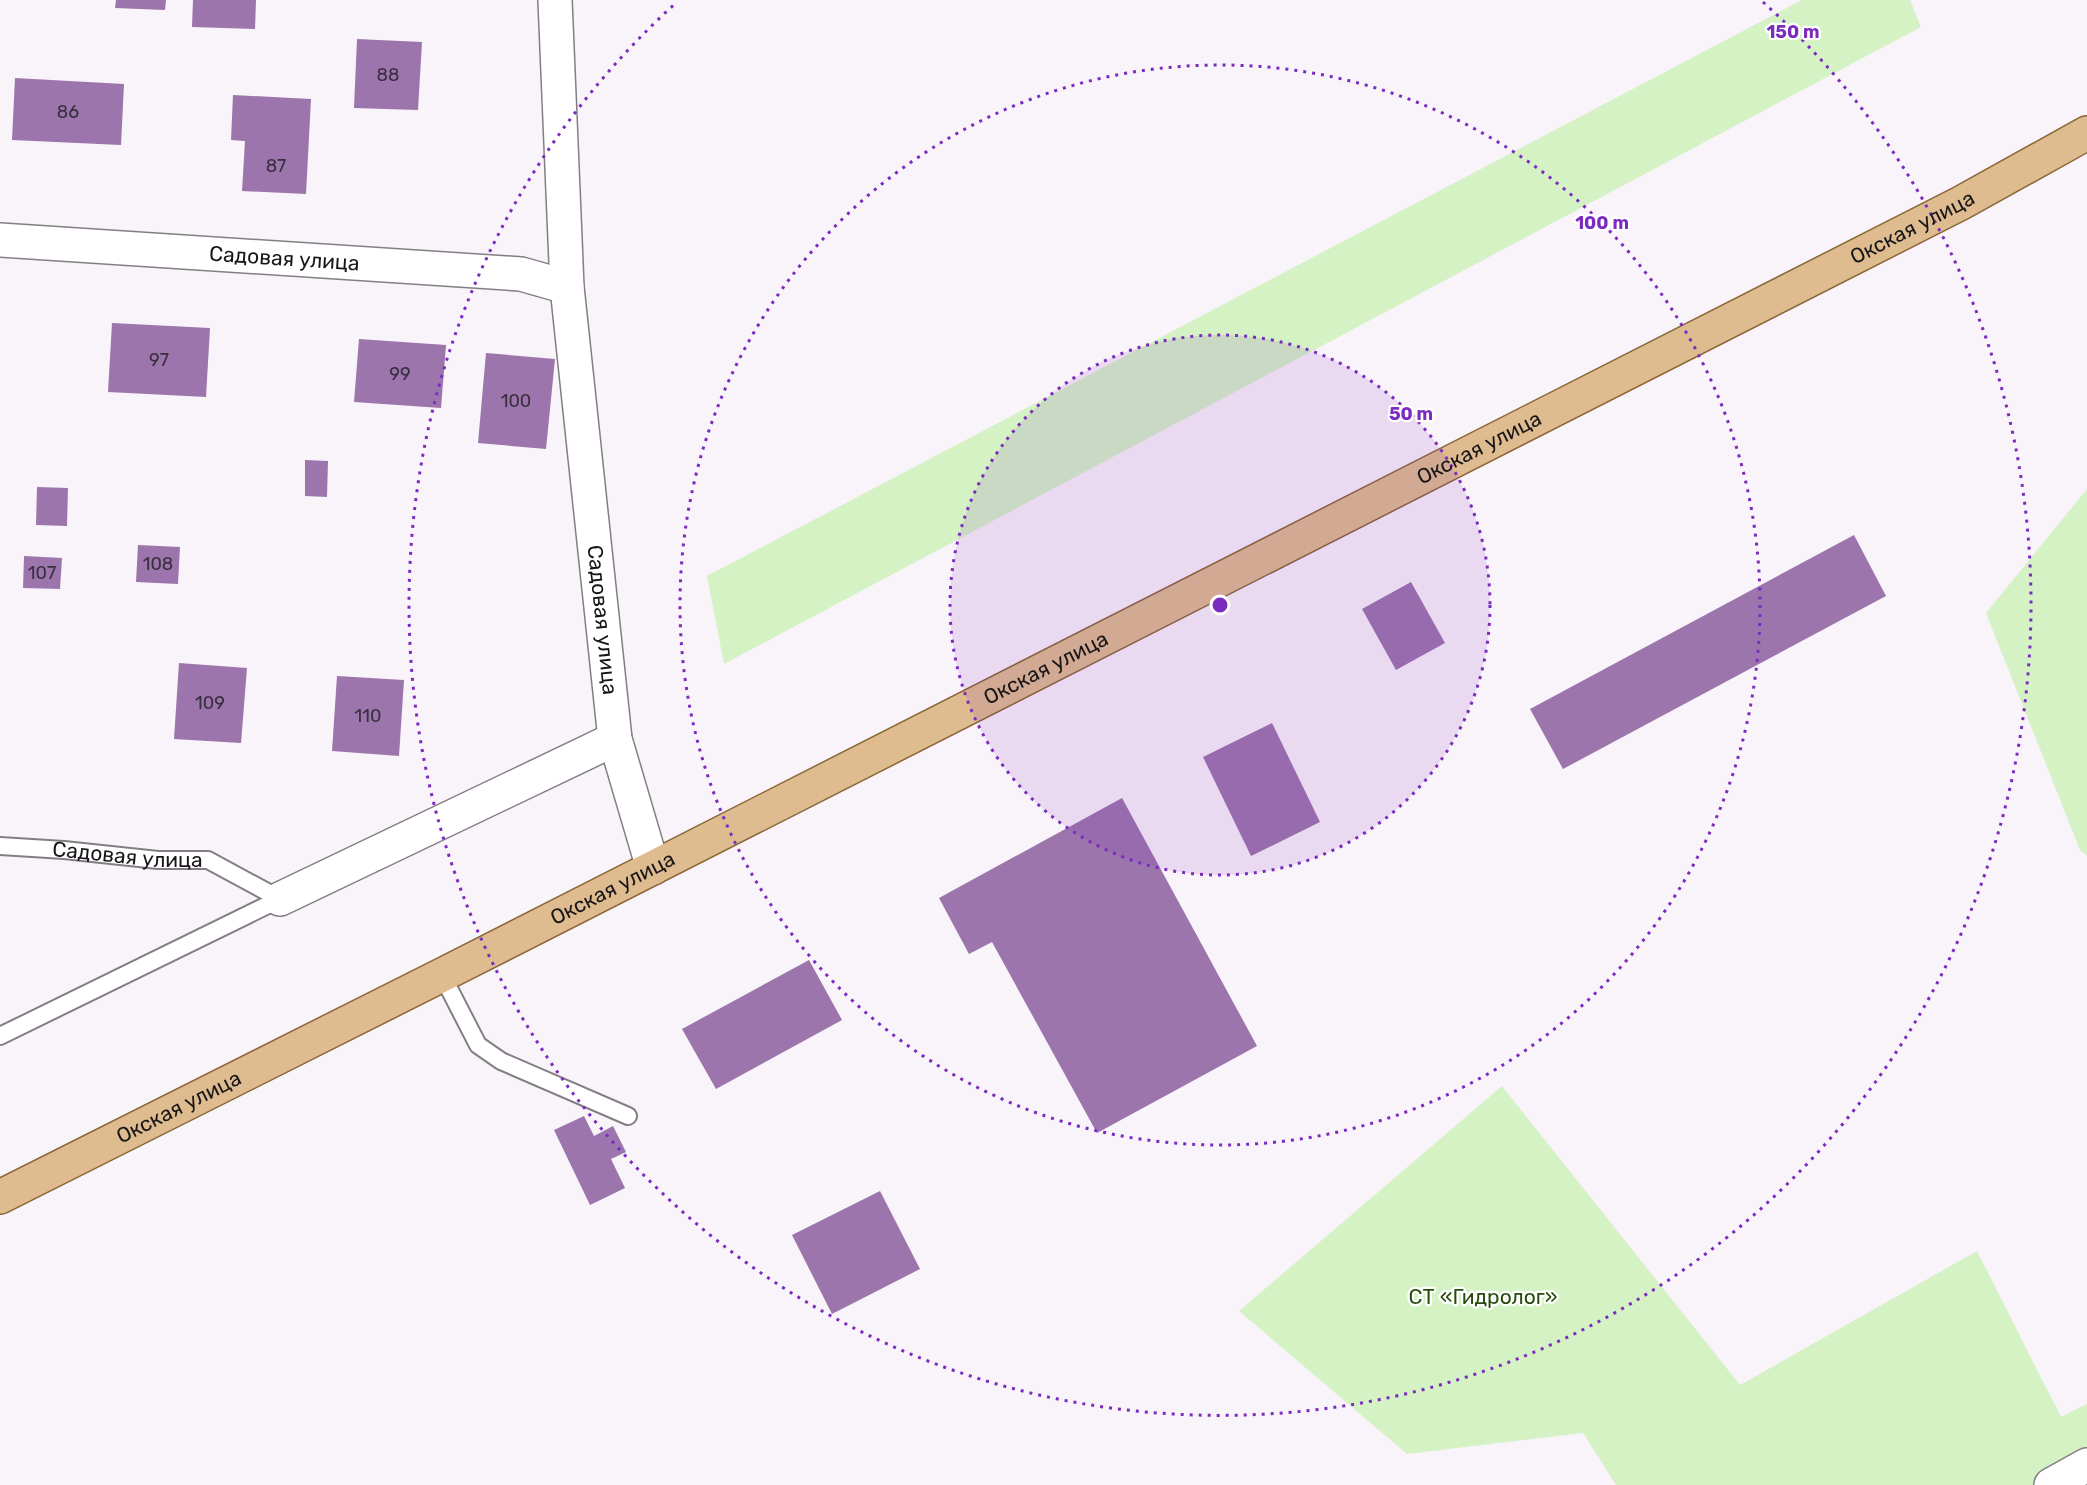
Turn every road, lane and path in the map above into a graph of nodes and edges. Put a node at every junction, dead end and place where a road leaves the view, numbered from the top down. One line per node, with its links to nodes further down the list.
1 (555, 0): 4 (street, Садовая улица)
2 (2087, 133): 7 (main road, Окская улица)
3 (0, 240): 4 (street, Садовая улица)
4 (567, 287): 5 (street, Садовая улица)
5 (615, 739): 7 (street, Садовая улица); 8 (street)
6 (0, 846): 8 (lane, Садовая улица)
7 (653, 868): 9 (main road, Окская улица)
8 (280, 899): 10 (lane)
9 (442, 975): 11 (lane); 12 (main road, Окская улица)
10 (0, 1036)
11 (628, 1116)
12 (0, 1197)
13 (2087, 1465): 14 (street)
14 (2051, 1485)

